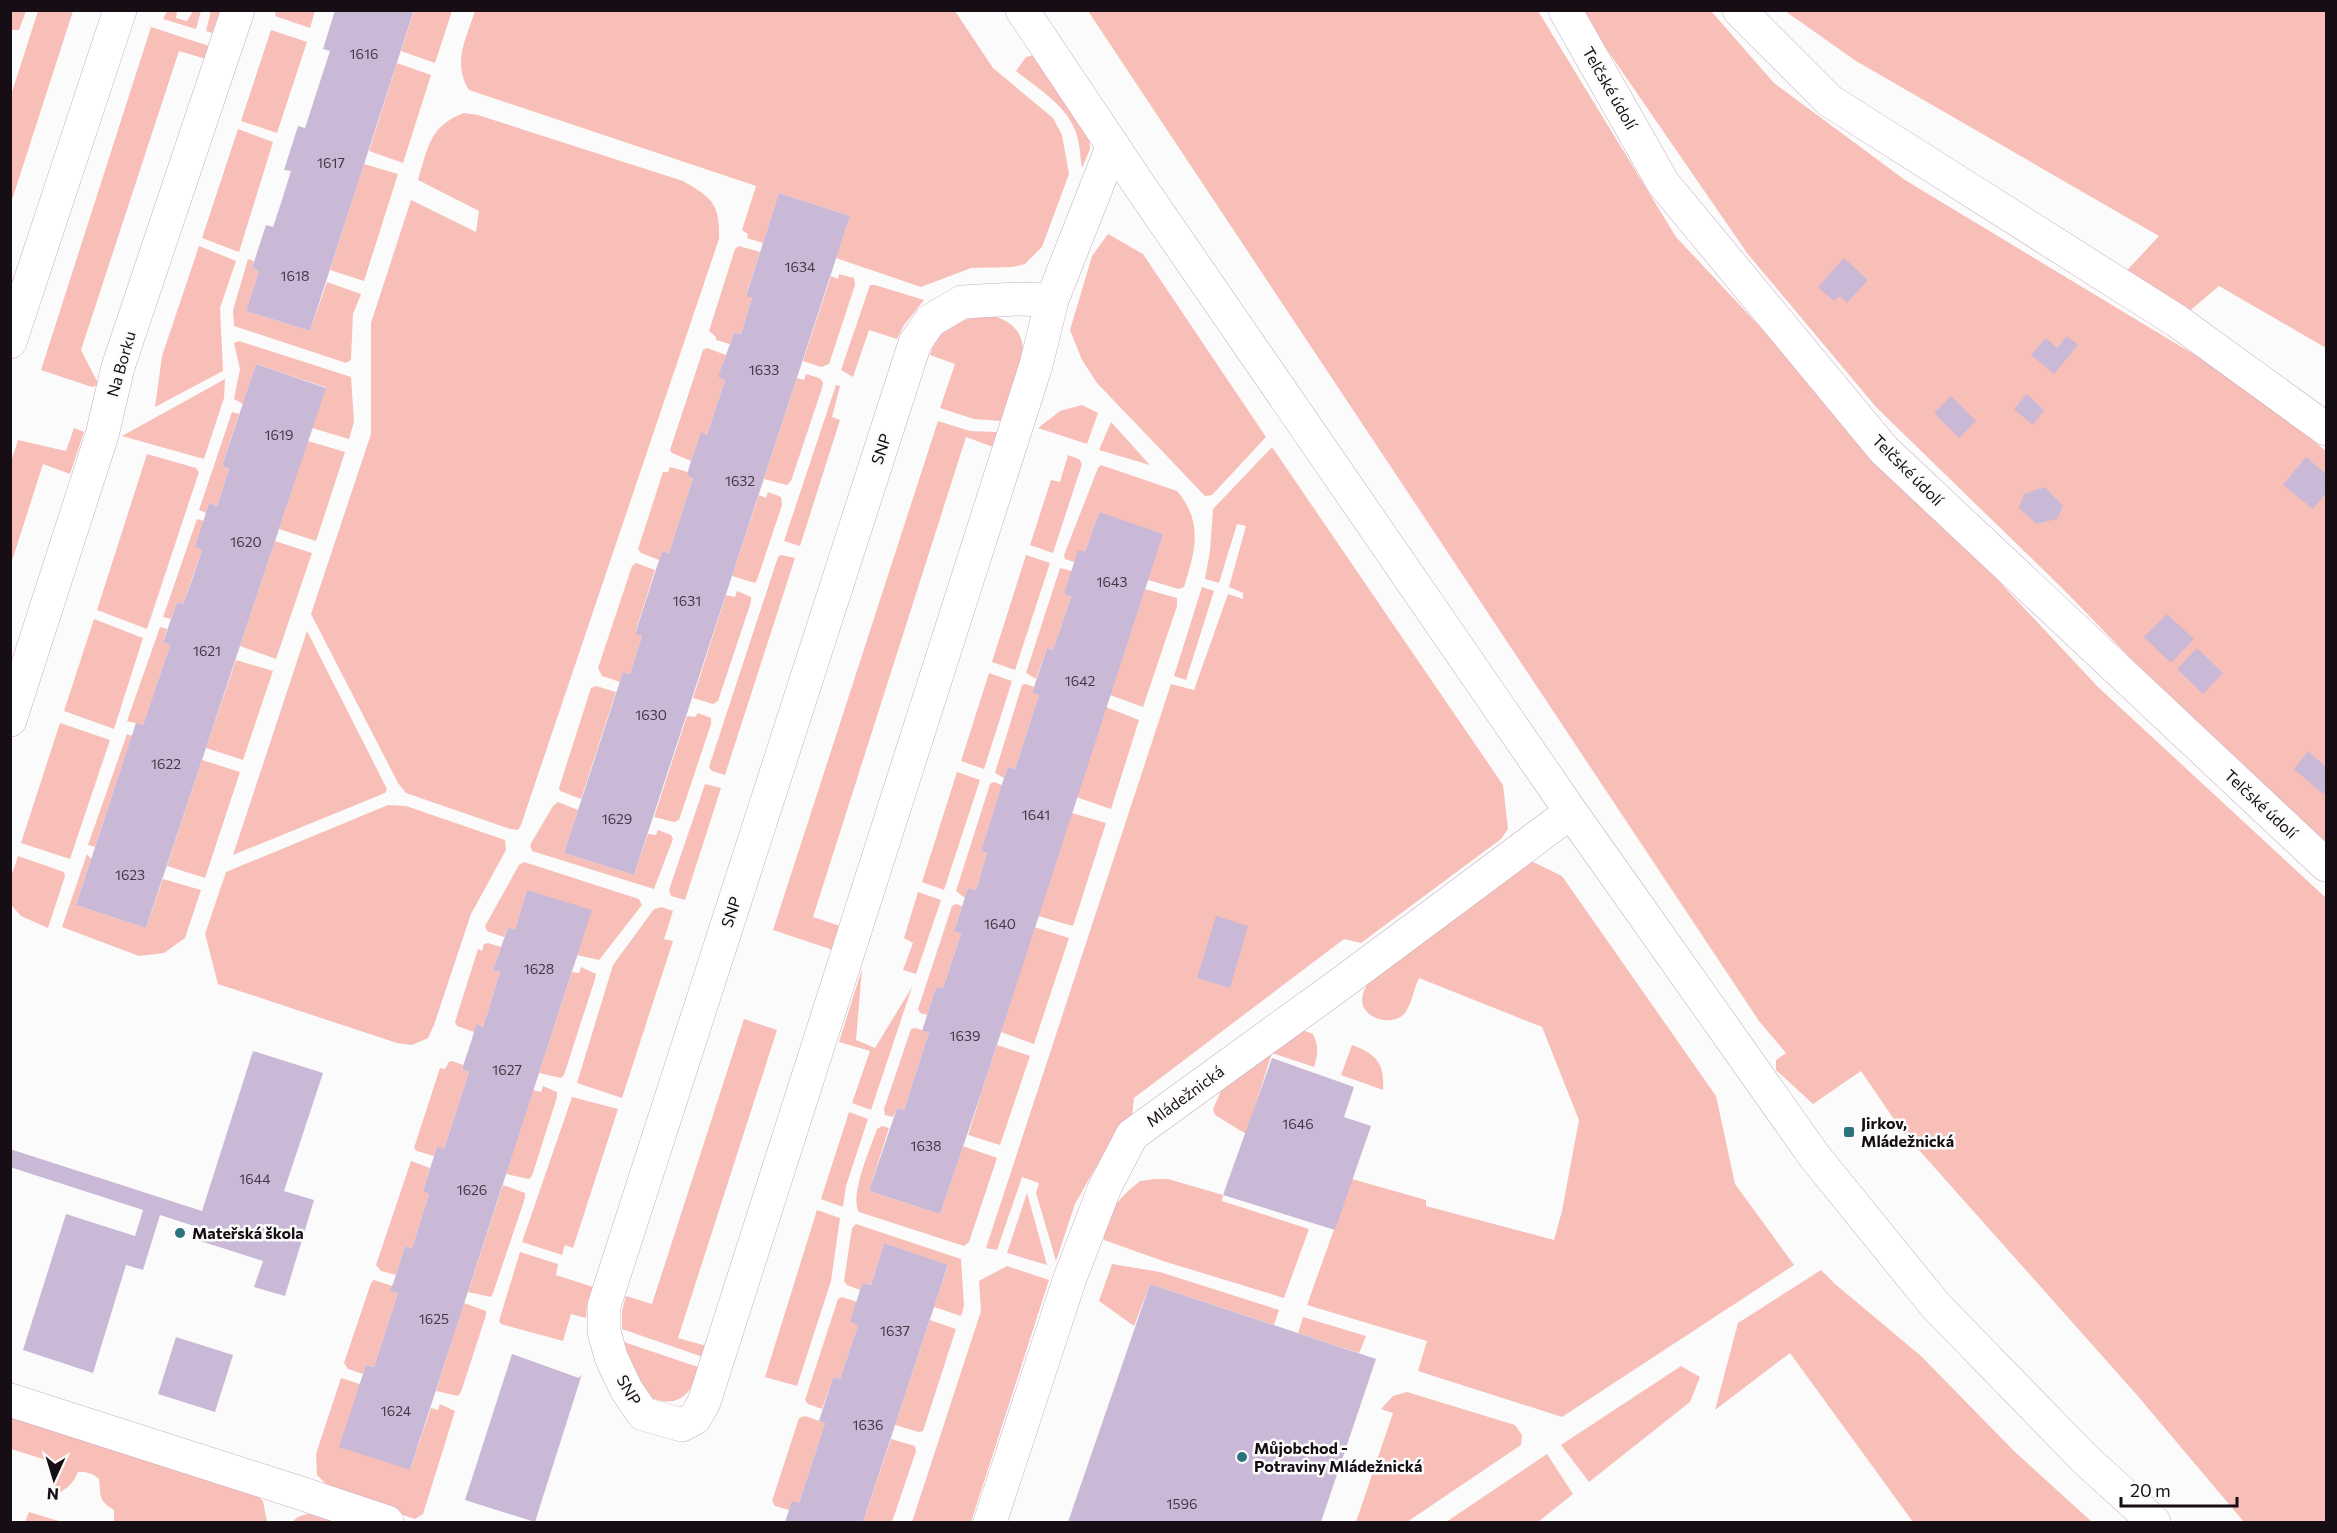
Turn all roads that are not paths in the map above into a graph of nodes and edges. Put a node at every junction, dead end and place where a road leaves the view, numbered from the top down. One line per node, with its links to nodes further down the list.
1 (120, 10): 8 (street)
2 (237, 10): 10 (street, Na Borku)
3 (1022, 10): 6 (street)
4 (1565, 10): 12 (street, Telčské údolí)
5 (1739, 10): 9 (street)
6 (1113, 145): 7 (street, SNP); 11 (street)
7 (1052, 300): 7 (street, SNP)
8 (10, 342)
9 (2326, 429)
10 (10, 720)
11 (1571, 812): 15 (street, Mládežnická); 16 (street)
12 (2326, 865)
13 (10, 1400): 14 (street)
14 (387, 1522)
15 (990, 1522)
16 (2154, 1522)

